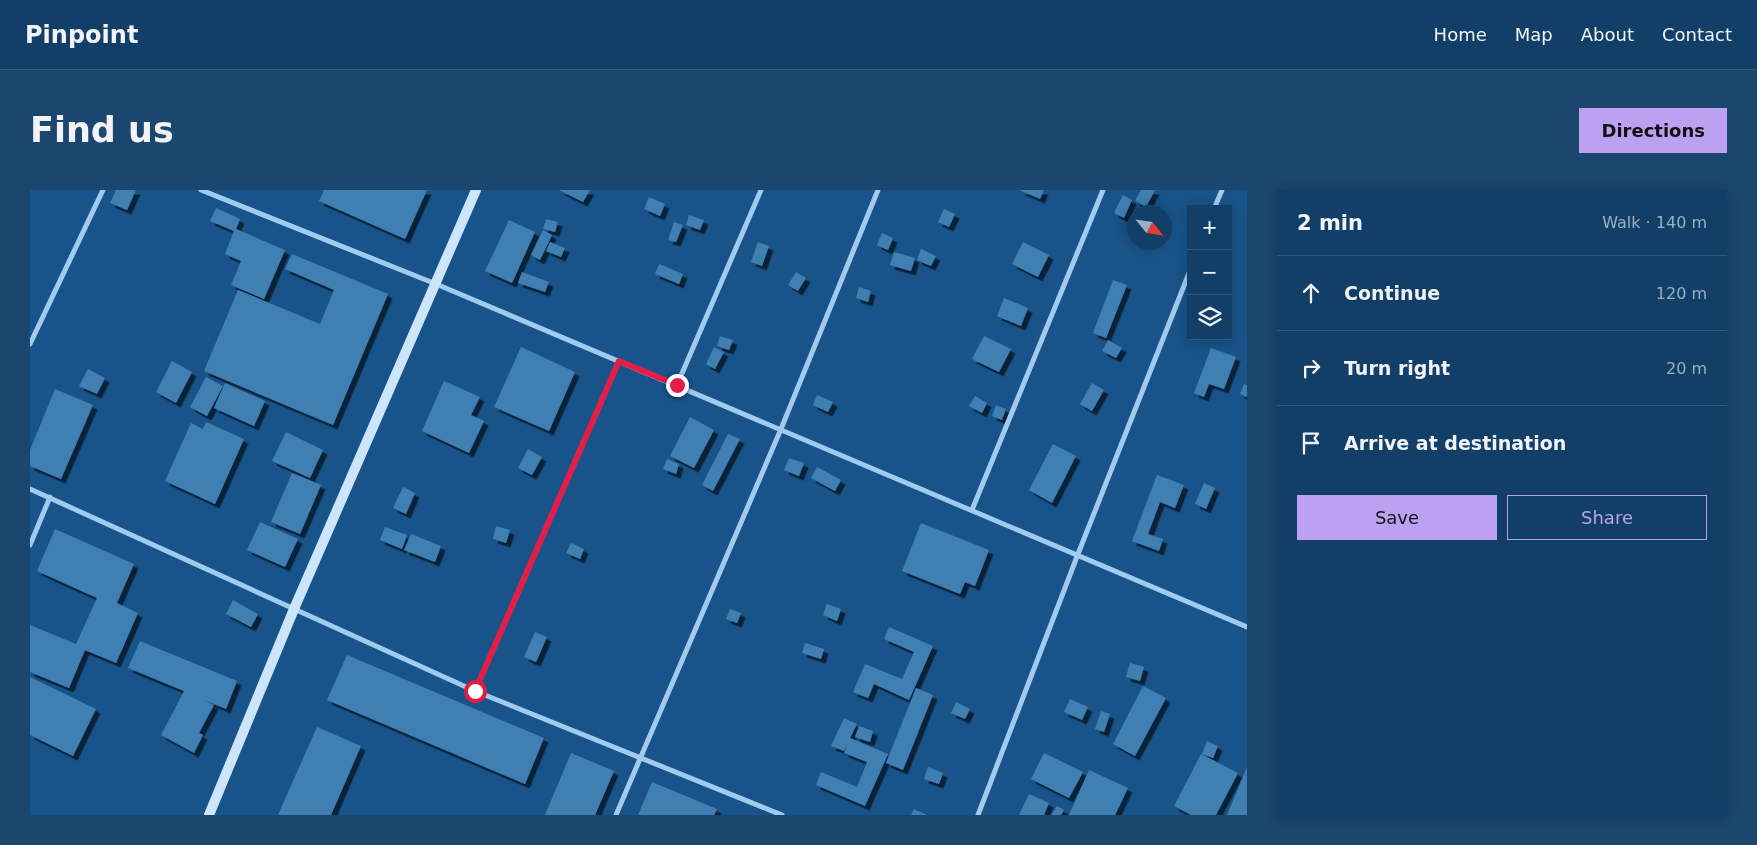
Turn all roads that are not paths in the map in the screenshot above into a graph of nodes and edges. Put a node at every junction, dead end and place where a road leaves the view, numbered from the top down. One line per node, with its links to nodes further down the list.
1 (104, 190): 11 (street)
2 (201, 190): 10 (street)
3 (476, 190): 10 (street)
4 (761, 190): 13 (street)
5 (878, 190): 14 (street)
6 (1103, 190): 17 (street)
7 (1222, 190): 8 (street)
8 (1216, 205)
9 (1187, 278): 19 (street)
10 (436, 284): 12 (street); 20 (street)
11 (30, 344)
12 (619, 361): 13 (street); 22 (street)
13 (677, 385): 14 (street)
14 (781, 429): 17 (street); 23 (street)
15 (30, 489): 16 (street)
16 (50, 497): 18 (street); 20 (street)
17 (972, 510): 19 (street)
18 (30, 545)
19 (1078, 554): 21 (street); 27 (street)
20 (294, 609): 22 (street); 24 (street)
21 (1247, 627)
22 (475, 691): 23 (street)
23 (639, 759): 25 (street); 26 (street)
24 (209, 815)
25 (616, 815)
26 (782, 815)
27 (978, 815)

